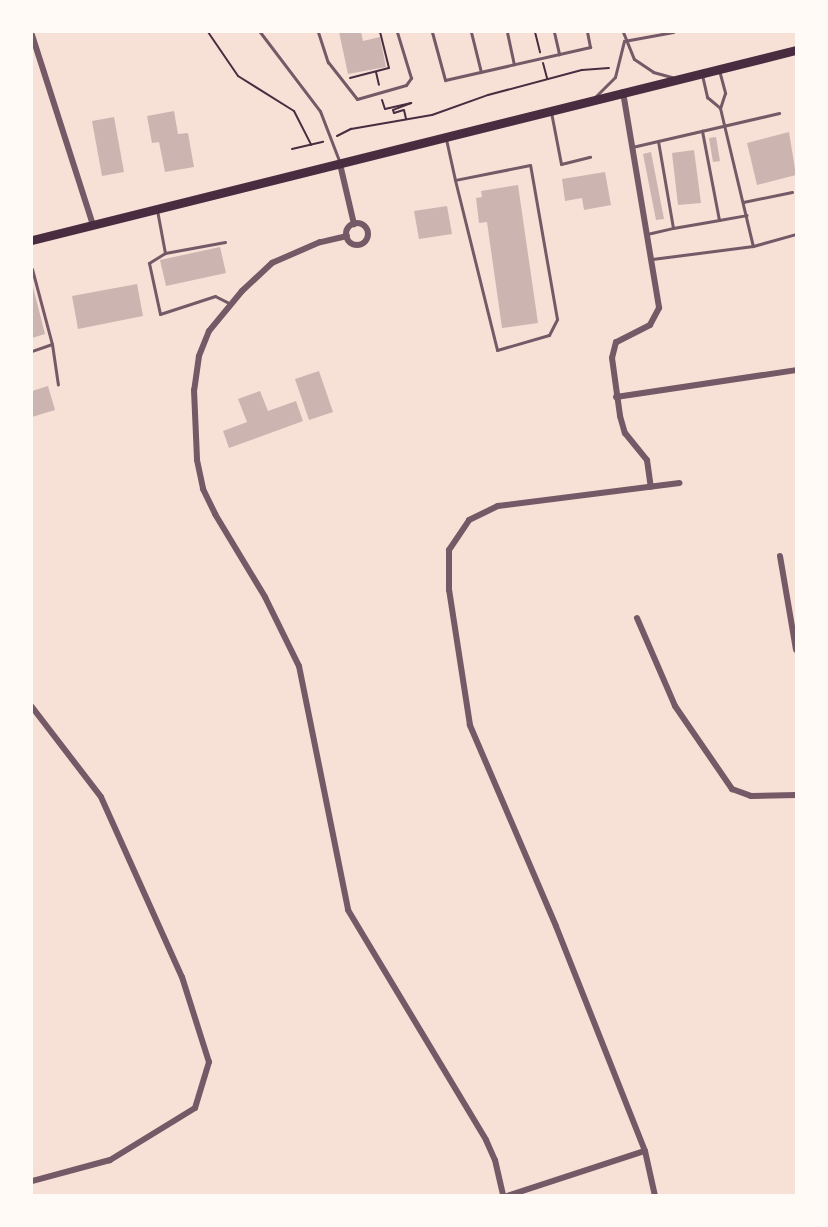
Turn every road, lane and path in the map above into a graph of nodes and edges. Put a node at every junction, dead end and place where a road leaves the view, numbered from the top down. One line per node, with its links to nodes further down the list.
1 (208, 32): 38 (path)
2 (260, 32): 35 (lane)
3 (318, 32): 25 (lane)
4 (380, 32): 21 (path)
5 (397, 32): 26 (lane)
6 (432, 32): 22 (lane)
7 (471, 32): 22 (lane)
8 (507, 32): 18 (lane)
9 (554, 32): 17 (lane)
10 (587, 32): 17 (lane)
11 (623, 32): 15 (lane)
12 (674, 32): 13 (lane)
13 (657, 33): 15 (lane)
14 (32, 35): 50 (street)
15 (624, 41): 19 (lane); 24 (lane)
16 (796, 50): 20 (main road)
17 (559, 54): 18 (lane)
18 (514, 64): 22 (lane)
19 (618, 68): 28 (lane); 32 (path)
20 (719, 68): 23 (main road); 29 (lane)
21 (376, 72): 25 (path); 26 (path)
22 (481, 72)
23 (701, 73): 24 (main road); 29 (lane)
24 (677, 79): 27 (main road)
25 (342, 80): 26 (lane)
26 (381, 92): 32 (path)
27 (623, 92): 28 (main road); 39 (street)
28 (593, 99): 30 (main road)
29 (720, 108): 33 (lane)
30 (551, 110): 36 (main road); 41 (lane)
31 (779, 113): 33 (lane)
32 (406, 119): 35 (path)
33 (724, 126): 34 (lane); 45 (lane)
34 (702, 131): 37 (lane); 48 (lane)
35 (331, 138): 38 (path); 42 (lane)
36 (445, 138): 42 (main road); 43 (lane)
37 (658, 141): 39 (lane); 51 (lane)
38 (311, 145): 40 (path)
39 (632, 147): 52 (street)
40 (292, 149)
41 (590, 157)
42 (340, 164): 46 (main road); 49 (street)
43 (455, 180): 43 (lane)
44 (792, 192): 45 (lane)
45 (743, 202): 47 (lane)
46 (157, 208): 50 (main road); 58 (lane)
47 (747, 215): 48 (lane); 57 (lane)
48 (719, 220): 51 (lane)
49 (354, 224): 54 (street); 54 (street)
50 (93, 225): 55 (main road)
51 (673, 228): 52 (lane)
52 (647, 234): 59 (street)
53 (796, 234): 57 (lane)
54 (346, 236): 61 (street)
55 (32, 240)
56 (225, 242): 58 (lane)
57 (753, 246): 59 (lane)
58 (165, 253): 61 (lane)
59 (652, 259): 66 (street)
60 (32, 269): 62 (lane)
61 (231, 304): 76 (street)
62 (52, 344): 63 (lane); 65 (lane)
63 (32, 351)
64 (796, 370): 66 (street)
65 (58, 385)
66 (616, 397): 68 (street)
67 (680, 483): 68 (street)
68 (651, 487): 74 (street)
69 (780, 556): 71 (street)
70 (637, 618): 73 (street)
71 (796, 650)
72 (32, 707): 75 (street)
73 (796, 795)
74 (645, 1151): 76 (street); 77 (street)
75 (32, 1181)
76 (505, 1196)
77 (656, 1196)

